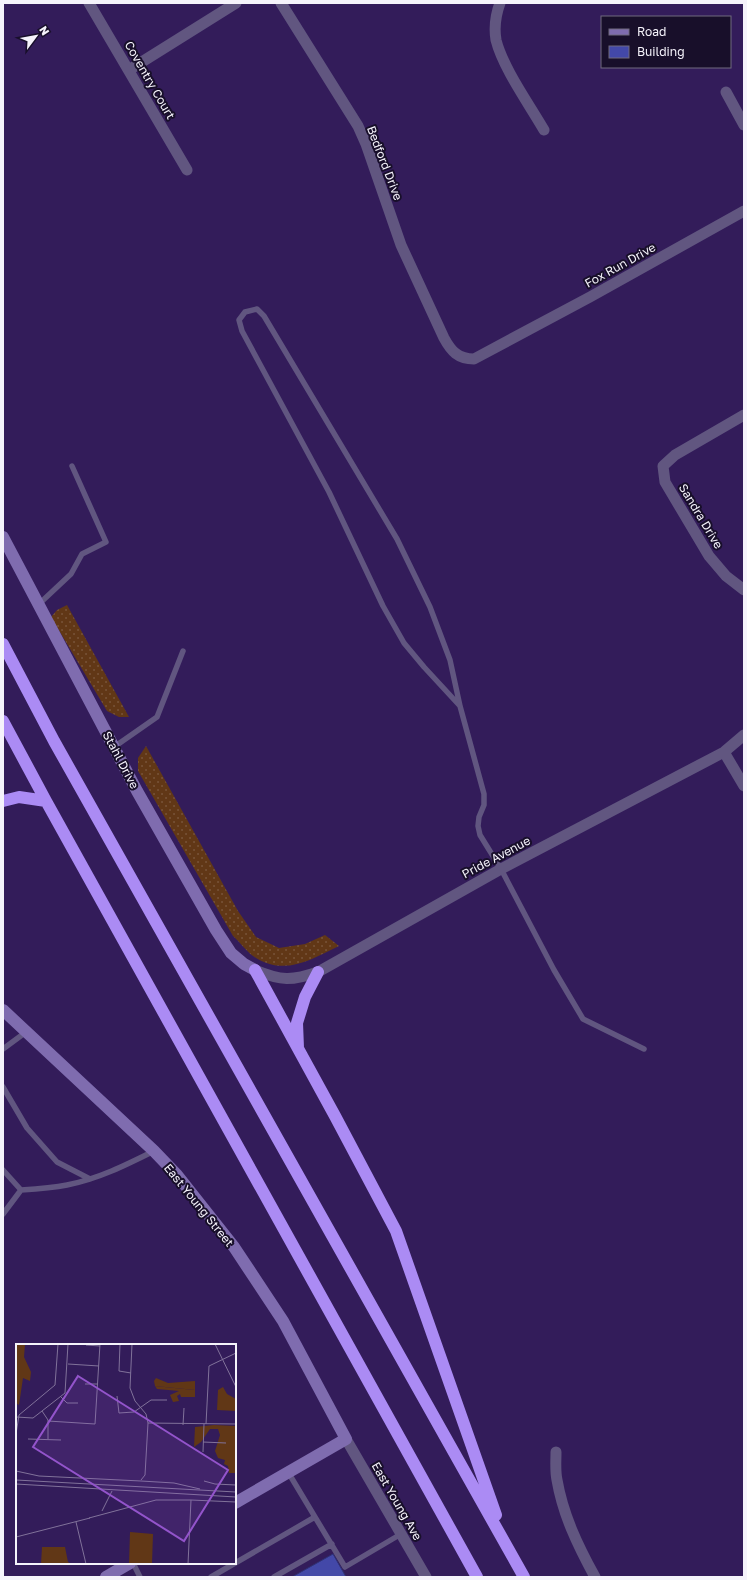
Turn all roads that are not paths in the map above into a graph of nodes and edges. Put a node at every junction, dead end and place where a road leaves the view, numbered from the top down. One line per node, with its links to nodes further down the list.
1 (89, 3): 5 (street, Coventry Court)
2 (236, 3): 5 (street)
3 (281, 3): 11 (street, Bedford Drive)
4 (500, 3): 8 (street)
5 (129, 70): 9 (street, Coventry Court)
6 (726, 92): 7 (street)
7 (744, 125)
8 (544, 130)
9 (187, 170)
10 (744, 211): 11 (street, Fox Run Drive)
11 (508, 341)
12 (744, 415): 15 (street, Sandra Drive)
13 (72, 466): 16 (lane)
14 (3, 537): 16 (main road, Stahl Drive)
15 (744, 590)
16 (38, 604): 22 (main road, Stahl Drive)
17 (3, 644): 48 (highway)
18 (183, 650): 22 (lane)
19 (460, 706): 19 (lane); 27 (lane)
20 (3, 721): 26 (highway)
21 (744, 735): 23 (street, Pride Avenue)
22 (114, 747): 28 (main road, Stahl Drive)
23 (724, 752): 24 (street); 27 (street, Pride Avenue)
24 (744, 786)
25 (3, 801): 26 (highway)
26 (46, 801): 58 (highway)
27 (501, 868): 29 (street, Pride Avenue); 33 (lane)
28 (255, 970): 29 (street, Pride Avenue); 34 (highway)
29 (318, 972): 34 (highway)
30 (3, 1010): 31 (main road, East Young Street)
31 (26, 1032): 32 (lane); 36 (main road, East Young Street)
32 (3, 1049)
33 (644, 1049)
34 (298, 1050): 48 (highway)
35 (3, 1087): 38 (lane)
36 (154, 1151): 38 (lane); 41 (main road, East Young Street)
37 (3, 1170): 39 (lane)
38 (90, 1179): 39 (lane)
39 (21, 1190): 40 (lane)
40 (3, 1214)
41 (346, 1439): 43 (main road); 46 (street, East Young Ave)
42 (556, 1452): 60 (street)
43 (288, 1472): 44 (main road); 45 (lane)
44 (236, 1502)
45 (315, 1517): 47 (lane); 49 (lane)
46 (401, 1534): 47 (lane); 57 (street, East Young Ave)
47 (332, 1544): 56 (lane)
48 (507, 1546): 59 (highway)
49 (236, 1563)
50 (130, 1564): 53 (main road)
51 (133, 1564): 54 (lane)
52 (234, 1564): 55 (lane)
53 (111, 1576)
54 (140, 1577)
55 (211, 1577)
56 (274, 1577)
57 (426, 1577)
58 (477, 1577)
59 (524, 1577)
60 (595, 1577)

